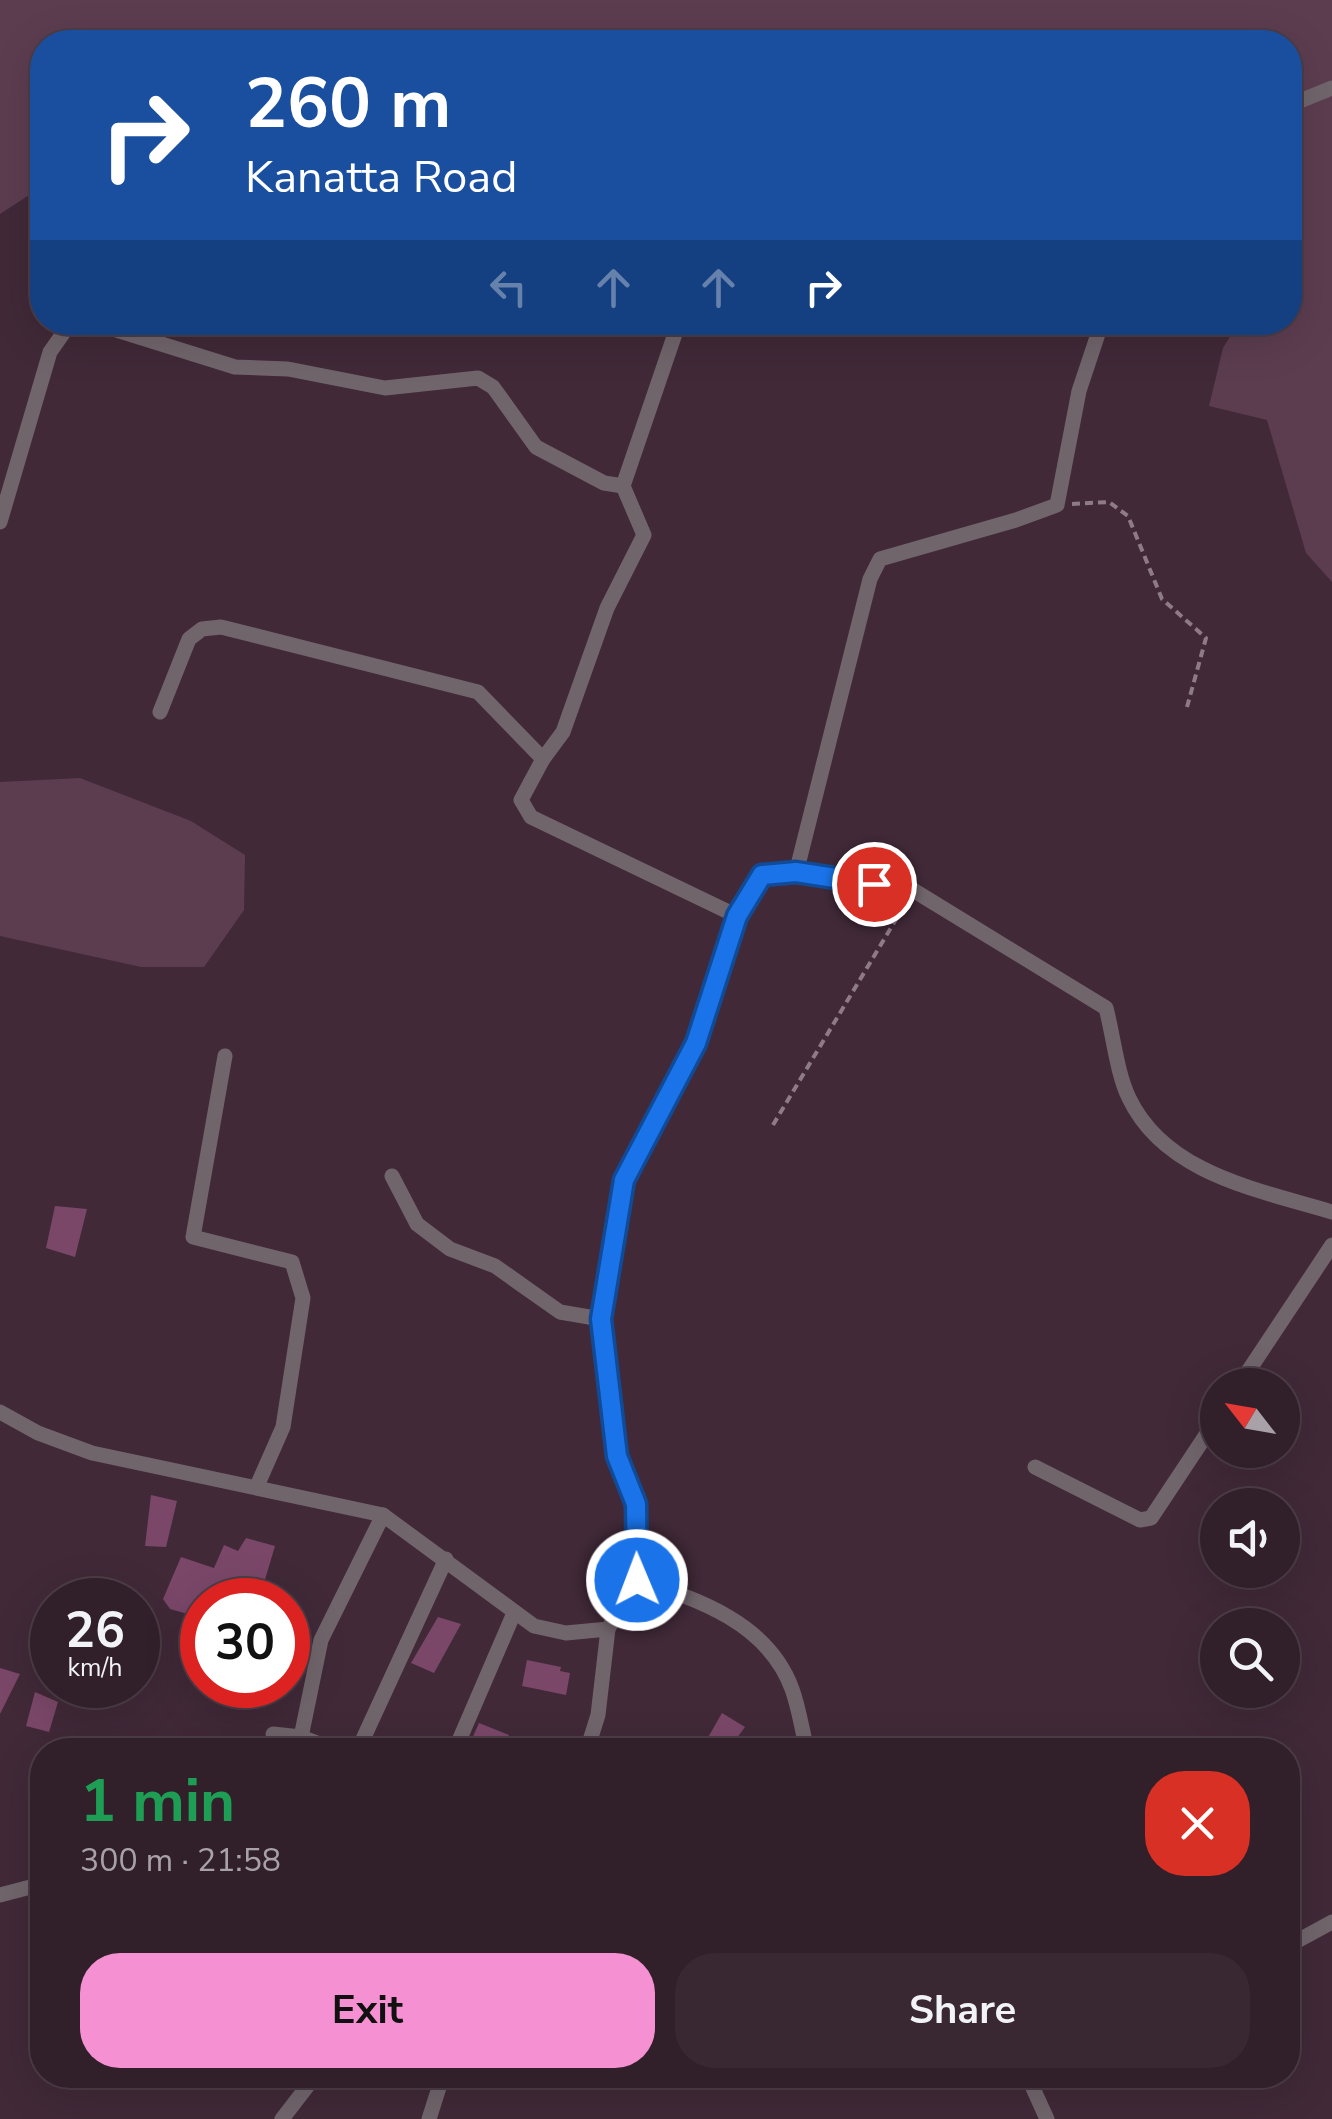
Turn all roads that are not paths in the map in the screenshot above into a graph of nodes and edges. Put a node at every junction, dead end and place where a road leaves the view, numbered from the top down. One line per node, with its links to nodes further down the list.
1 (1332, 88): 2 (street)
2 (1302, 100)
3 (62, 335): 8 (street)
4 (133, 335): 7 (street)
5 (674, 335): 7 (street)
6 (1098, 335): 11 (street)
7 (622, 486): 10 (street)
8 (0, 522)
9 (160, 712): 10 (street)
10 (543, 759): 12 (street)
11 (796, 872): 12 (street); 15 (street)
12 (737, 916): 17 (street)
13 (226, 1056): 22 (street)
14 (392, 1176): 17 (street)
15 (1332, 1212)
16 (1332, 1244): 18 (street)
17 (601, 1319): 25 (street)
18 (1250, 1368)
19 (0, 1412): 22 (street)
20 (1200, 1445): 21 (street)
21 (1036, 1467)
22 (257, 1486): 23 (street)
23 (383, 1515): 24 (street); 29 (street)
24 (446, 1559): 26 (street); 31 (street)
25 (637, 1580): 27 (street); 34 (street)
26 (514, 1614): 27 (street); 32 (street)
27 (608, 1629): 33 (street)
28 (273, 1734): 29 (street)
29 (300, 1737): 30 (street)
30 (303, 1738)
31 (364, 1738)
32 (460, 1738)
33 (591, 1738)
34 (805, 1738)
35 (30, 1887): 36 (street)
36 (0, 1895)
37 (1332, 1922): 38 (street)
38 (1300, 1939)
39 (306, 2088): 42 (street)
40 (439, 2088): 43 (street)
41 (1033, 2088): 44 (street)
42 (282, 2119)
43 (429, 2119)
44 (1047, 2119)

